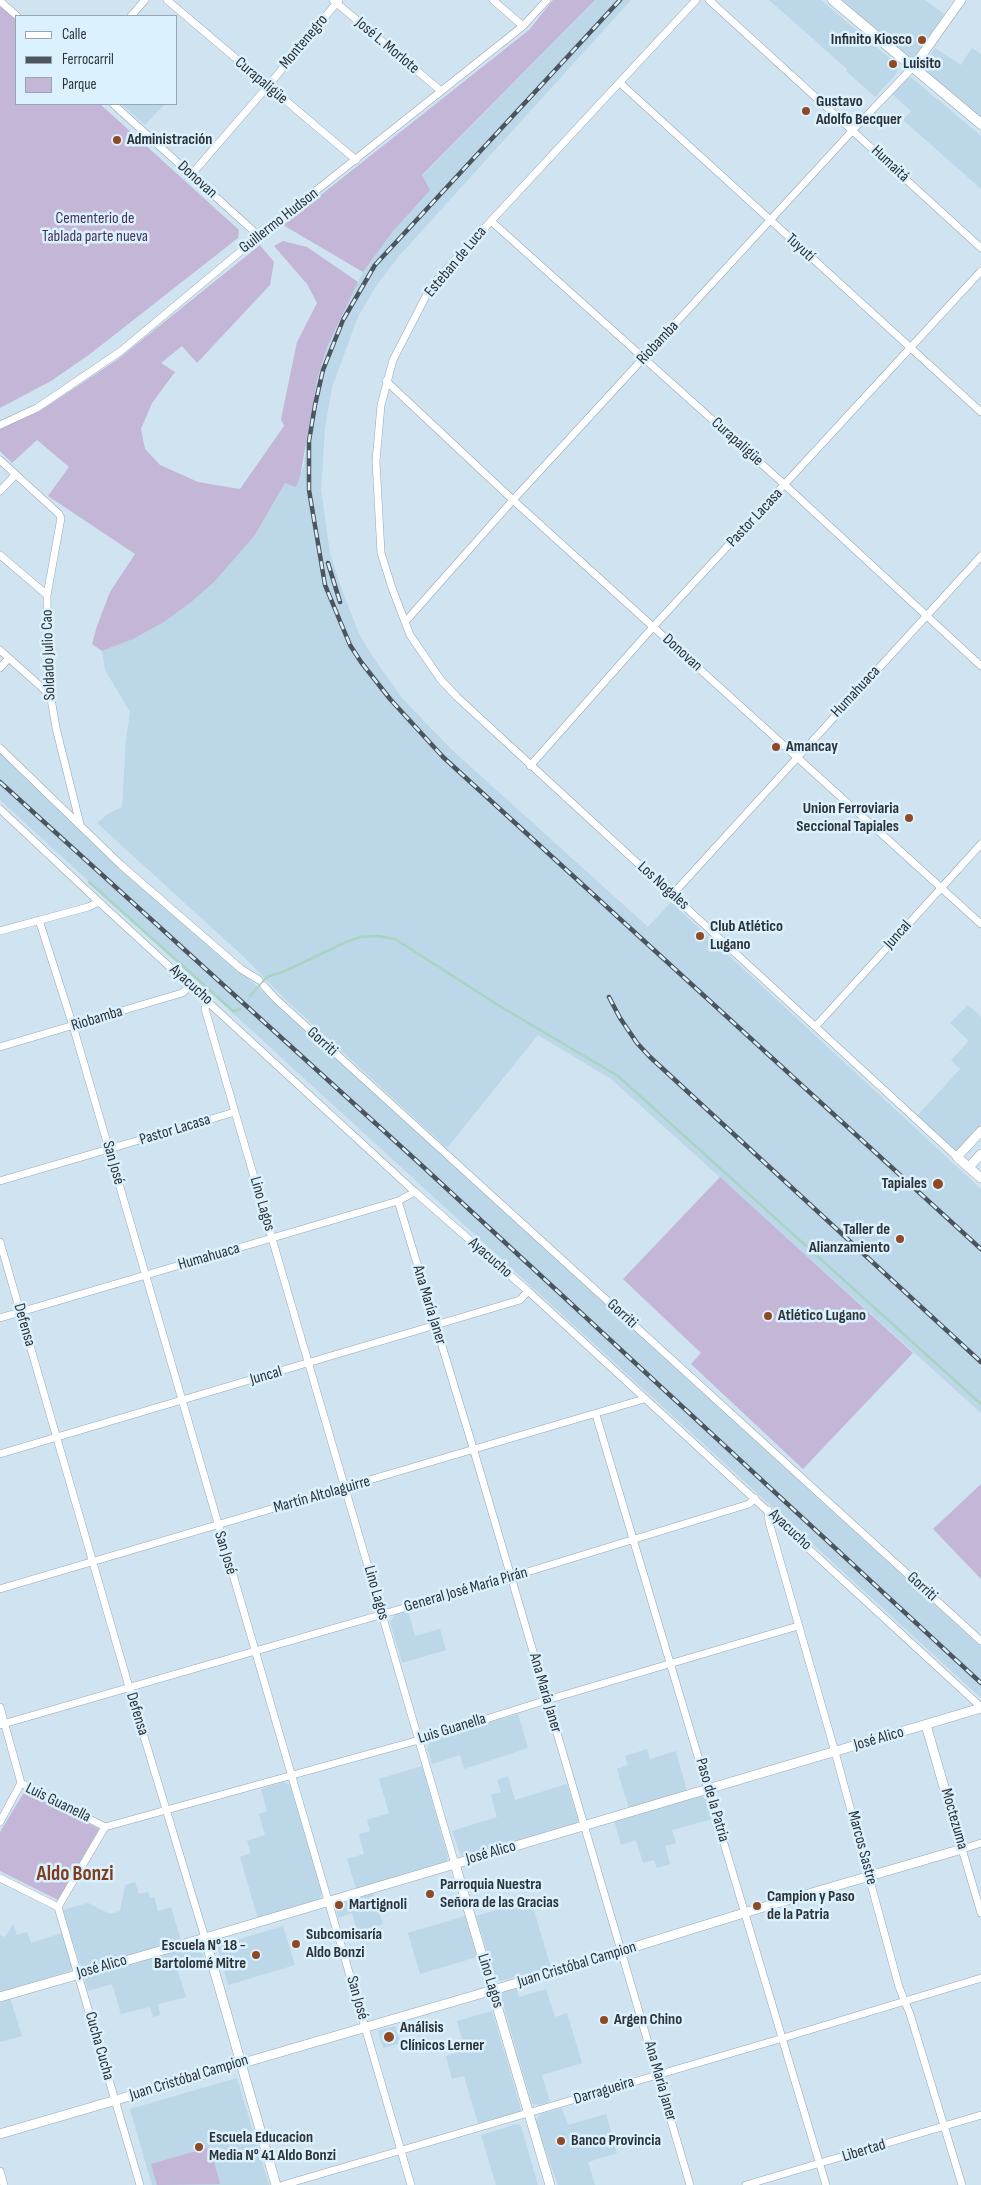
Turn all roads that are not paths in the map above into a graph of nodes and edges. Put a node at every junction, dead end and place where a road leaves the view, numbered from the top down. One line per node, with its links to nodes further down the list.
1 (145, 0): 12 (street)
2 (167, 0): 16 (street, Curapaligüe)
3 (493, 0): 13 (street)
4 (547, 0): 13 (street, Guillermo Hudson)
5 (696, 0): 15 (street, Esteban de Luca)
6 (709, 0): 20 (street, Humaitá)
7 (833, 0): 14 (main road)
8 (961, 0): 14 (street)
9 (0, 1): 11 (street)
10 (336, 1): 16 (street, Montenegro); 17 (street, José L. Morlote)
11 (16, 15)
12 (132, 15)
13 (523, 26): 17 (street, Guillermo Hudson)
14 (914, 66): 19 (main road); 20 (street, Riobamba)
15 (620, 83): 23 (street, Esteban de Luca); 24 (street, Tuyutí)
16 (268, 86): 21 (street, Curapaligüe); 22 (street, Montenegro)
17 (441, 92): 21 (street, Guillermo Hudson)
18 (115, 105): 22 (street, Donovan)
19 (981, 124)
20 (852, 130): 24 (street, Riobamba); 26 (street, Humaitá)
21 (356, 160): 25 (street, Guillermo Hudson)
22 (191, 175): 25 (street, Donovan)
23 (491, 221): 29 (street, Curapaligüe); 30 (street, Esteban de Luca)
24 (770, 221): 28 (street, Tuyutí); 29 (street, Riobamba)
25 (259, 236): 32 (street, Guillermo Hudson)
26 (981, 248)
27 (981, 271): 28 (street, Pastor Lacasa)
28 (911, 348): 31 (street, Tuyutí); 35 (street, Pastor Lacasa)
29 (644, 359): 35 (street, Curapaligüe); 37 (street, Riobamba)
30 (386, 380): 37 (street, Donovan); 42 (street, Esteban de Luca)
31 (981, 412)
32 (0, 425)
33 (0, 460): 34 (street)
34 (15, 475): 36 (street); 40 (street, Soldado Julio Cao)
35 (785, 485): 41 (street, Curapaligüe); 43 (street, Pastor Lacasa)
36 (0, 491)
37 (513, 500): 42 (street, Riobamba); 43 (street, Donovan)
38 (0, 555): 40 (street)
39 (981, 556): 41 (street, Humahuaca)
40 (47, 595): 48 (street, Soldado Julio Cao)
41 (926, 616): 46 (street, Curapaligüe); 50 (street, Humahuaca)
42 (405, 622): 51 (street, Los Nogales)
43 (654, 627): 50 (street, Donovan); 51 (street, Pastor Lacasa)
44 (0, 650): 45 (street)
45 (9, 658): 47 (street); 48 (street)
46 (981, 666)
47 (0, 668)
48 (49, 694): 53 (street, Soldado Julio Cao)
49 (0, 748): 53 (street)
50 (796, 757): 55 (street, Donovan); 56 (street, Humahuaca)
51 (530, 766): 56 (street, Los Nogales)
52 (0, 809): 57 (street, Ayacucho)
53 (80, 824): 61 (street)
54 (981, 844): 55 (street, Juncal)
55 (941, 887): 59 (street, Donovan); 66 (street, Juncal)
56 (672, 895): 66 (street, Los Nogales)
57 (99, 902): 58 (street); 62 (street, Ayacucho)
58 (39, 920): 60 (street); 65 (street, San José)
59 (981, 924)
60 (0, 931)
61 (258, 980)
62 (191, 986): 64 (street, Ayacucho); 65 (street, Riobamba)
63 (264, 986): 102 (street, Gorriti)
64 (207, 1000): 68 (street, Lino Lagos); 76 (street, Ayacucho)
65 (73, 1026): 67 (street, Riobamba); 70 (street, San José)
66 (816, 1026): 72 (street, Los Nogales)
67 (0, 1047)
68 (235, 1112): 70 (street, Pastor Lacasa); 78 (street, Lino Lagos)
69 (981, 1131): 72 (street)
70 (109, 1150): 75 (street, Pastor Lacasa); 80 (street, San José)
71 (981, 1154): 73 (street)
72 (957, 1157): 73 (street, Los Nogales)
73 (969, 1167): 74 (street, Los Nogales)
74 (981, 1178)
75 (0, 1181)
76 (416, 1192): 77 (street, Humahuaca); 81 (street, Ayacucho)
77 (398, 1201): 78 (street, Humahuaca); 84 (street, Ana María Janer)
78 (272, 1239): 80 (street, Humahuaca); 85 (street, Lino Lagos)
79 (0, 1242): 82 (street, Defensa)
80 (145, 1276): 82 (street, Humahuaca); 86 (street, San José)
81 (528, 1291): 84 (street, Juncal); 87 (street, Ayacucho)
82 (20, 1312): 83 (street, Humahuaca); 89 (street, Defensa)
83 (0, 1318)
84 (435, 1326): 85 (street, Juncal); 90 (street, Ana María Janer)
85 (309, 1364): 86 (street, Juncal); 92 (street, Lino Lagos)
86 (181, 1399): 89 (street, Juncal); 95 (street, San José)
87 (644, 1399): 88 (street, Martín Altolaguirre); 93 (street, Ayacucho)
88 (596, 1415): 90 (street, Martín Altolaguirre); 96 (street, Paso de la Patria)
89 (56, 1437): 91 (street, Juncal); 97 (street, Defensa)
90 (474, 1451): 92 (street, Martín Altolaguirre); 98 (street, Ana María Janer)
91 (0, 1454)
92 (346, 1488): 95 (street, Martín Altolaguirre); 100 (street, Lino Lagos)
93 (755, 1498): 94 (street, Ayacucho); 96 (street, General José María Pirán)
94 (768, 1510): 101 (street, Marcos Sastre); 108 (street, Ayacucho)
95 (217, 1526): 97 (street, Martín Altolaguirre); 103 (street, San José)
96 (634, 1539): 98 (street, General José María Pirán); 104 (street, Paso de la Patria)
97 (94, 1561): 99 (street, Martín Altolaguirre); 105 (street, Defensa)
98 (511, 1577): 100 (street, General José María Pirán); 106 (street, Ana María Janer)
99 (0, 1590)
100 (382, 1614): 103 (street, General José María Pirán); 111 (street, Lino Lagos)
101 (798, 1626): 104 (street, Luis Guanella); 112 (street, Marcos Sastre)
102 (981, 1641)
103 (254, 1651): 105 (street, General José María Pirán); 113 (street, San José)
104 (671, 1663): 106 (street, Luis Guanella); 115 (street, Paso de la Patria)
105 (129, 1687): 109 (street, General José María Pirán); 116 (street, Defensa)
106 (547, 1700): 111 (street, Luis Guanella); 118 (street, Ana María Janer)
107 (0, 1707): 109 (street)
108 (981, 1707): 110 (street, José Alico)
109 (2, 1724): 114 (street)
110 (926, 1725): 112 (street, José Alico); 121 (street, Moctezuma)
111 (419, 1740): 113 (street, Luis Guanella); 122 (street, Lino Lagos)
112 (835, 1752): 115 (street, José Alico); 123 (street, Marcos Sastre)
113 (292, 1775): 116 (street, Luis Guanella); 125 (street, San José)
114 (22, 1783): 117 (street, Luis Guanella); 119 (street, Luis Guanella)
115 (709, 1789): 118 (street, José Alico); 127 (street, Paso de la Patria)
116 (166, 1810): 119 (street, Luis Guanella); 129 (street, Defensa)
117 (0, 1822)
118 (584, 1826): 122 (street, José Alico); 130 (street, Ana María Janer)
119 (105, 1827): 126 (street, Luis Guanella)
120 (981, 1843): 121 (street, Juan Cristóbal Campion)
121 (962, 1849): 123 (street, Juan Cristóbal Campion); 128 (street, Moctezuma)
122 (455, 1864): 125 (street, José Alico); 133 (street, Lino Lagos)
123 (870, 1877): 127 (street, Juan Cristóbal Campion); 135 (street, Marcos Sastre)
124 (0, 1878): 126 (street)
125 (329, 1902): 129 (street, José Alico); 136 (street, San José)
126 (58, 1907): 131 (street, Cucha Cucha)
127 (745, 1913): 130 (street, Juan Cristóbal Campion); 137 (street, Paso de la Patria)
128 (981, 1913)
129 (205, 1938): 131 (street, José Alico); 138 (street, Defensa)
130 (622, 1952): 133 (street, Juan Cristóbal Campion); 139 (street, Ana María Janer)
131 (78, 1974): 134 (street, José Alico); 140 (street, Cucha Cucha)
132 (981, 1978): 135 (street, Darragueira)
133 (492, 1990): 136 (street, Juan Cristóbal Campion); 141 (street, Lino Lagos)
134 (0, 1997)
135 (904, 2000): 137 (street, Darragueira); 143 (street, Marcos Sastre)
136 (366, 2028): 138 (street, Juan Cristóbal Campion); 145 (street, San José)
137 (783, 2038): 139 (street, Darragueira); 146 (street, Paso de la Patria)
138 (241, 2062): 140 (street, Juan Cristóbal Campion); 150 (street, Defensa)
139 (658, 2075): 141 (street, Darragueira); 154 (street, Ana María Janer)
140 (115, 2100): 144 (street, Juan Cristóbal Campion); 149 (street, Cucha Cucha)
141 (529, 2114): 145 (street, Darragueira); 153 (street, Lino Lagos)
142 (981, 2116): 143 (street, Libertad)
143 (945, 2126): 146 (street, Libertad); 157 (street, Marcos Sastre)
144 (0, 2134)
145 (400, 2151): 151 (street, Darragueira); 152 (street, San José)
146 (820, 2164): 155 (street, Libertad); 156 (street, Paso de la Patria)
147 (0, 2171): 148 (street)
148 (4, 2185)
149 (140, 2185)
150 (276, 2185)
151 (283, 2185)
152 (411, 2185)
153 (550, 2185)
154 (690, 2185)
155 (746, 2185)
156 (826, 2185)
157 (962, 2185)

